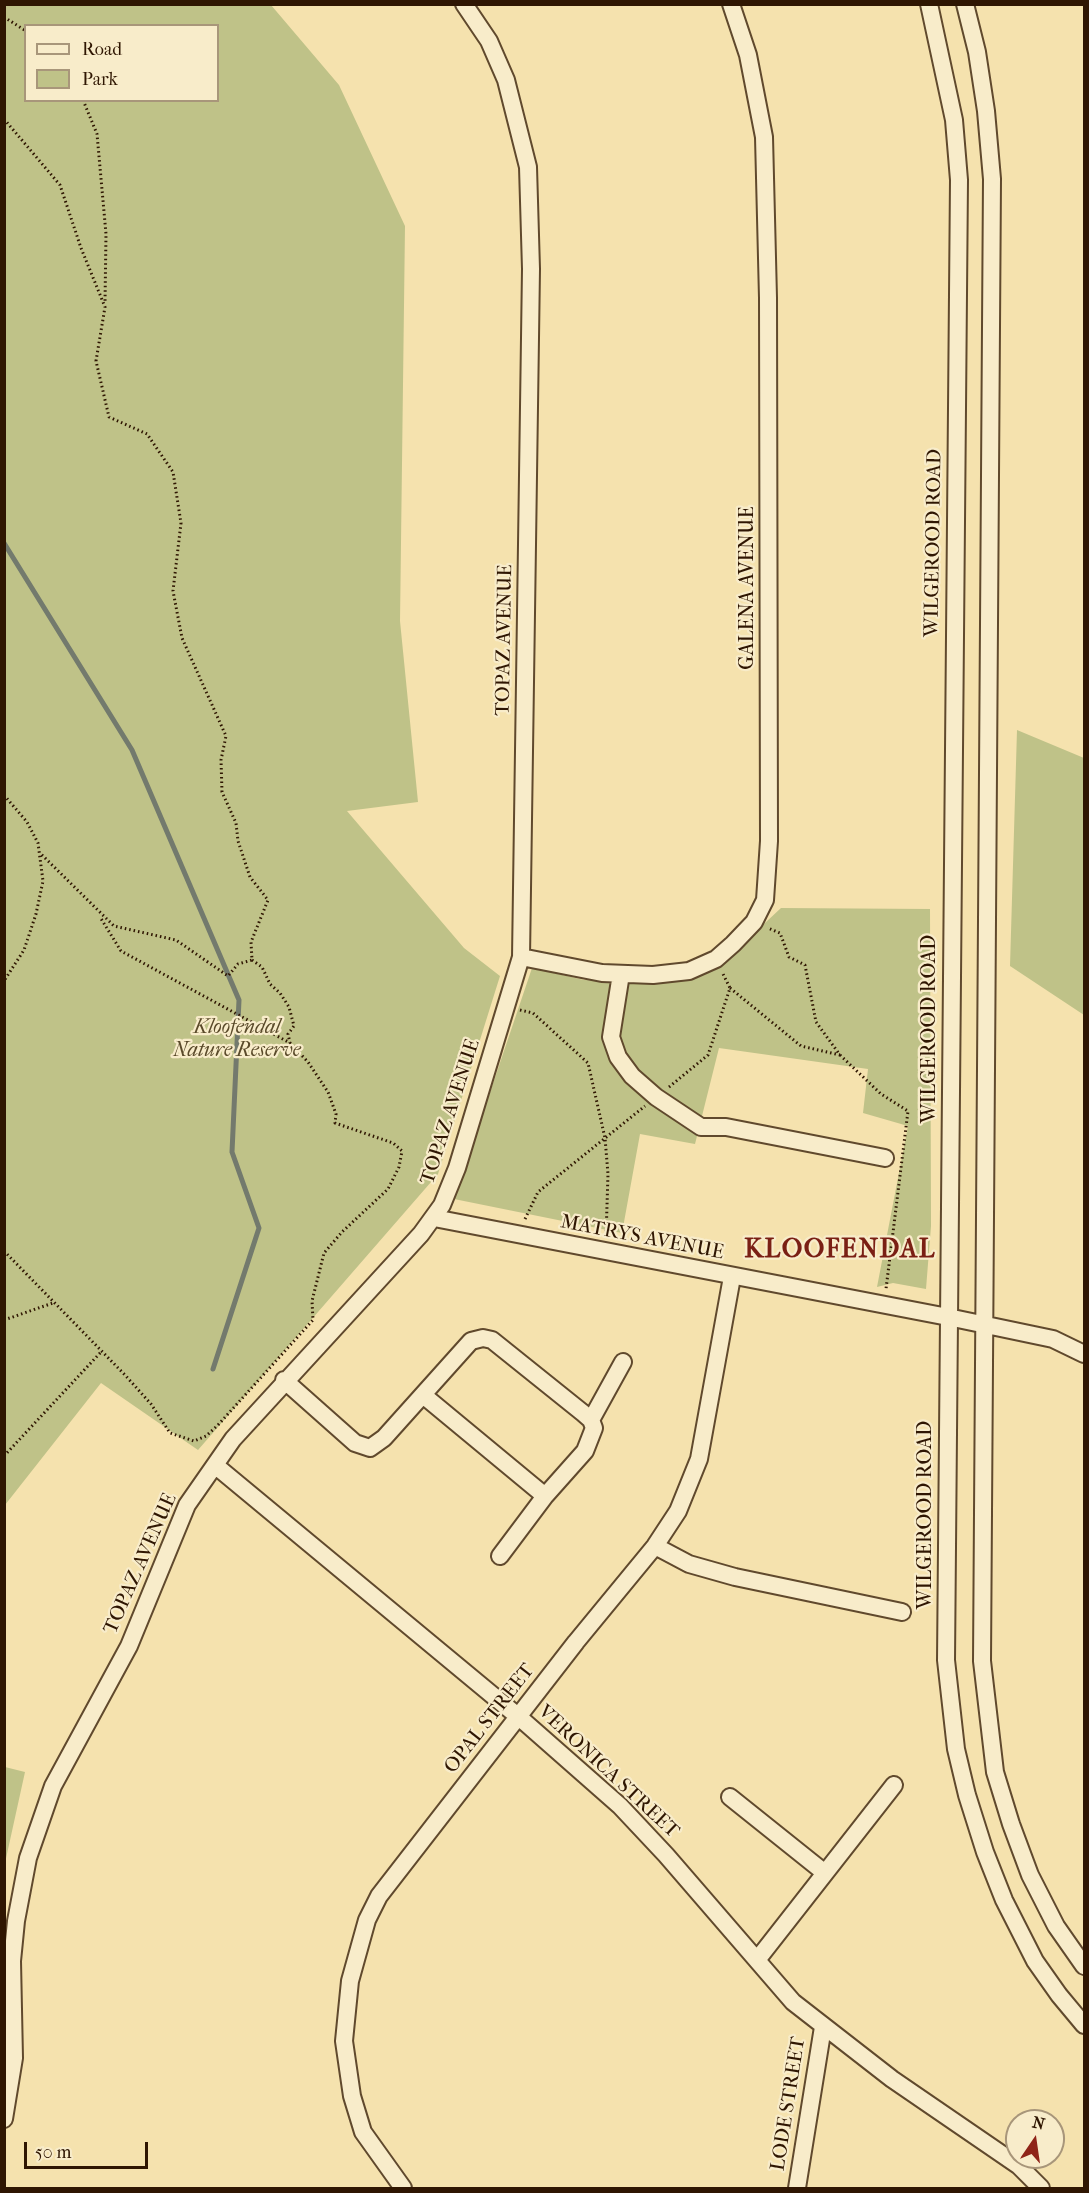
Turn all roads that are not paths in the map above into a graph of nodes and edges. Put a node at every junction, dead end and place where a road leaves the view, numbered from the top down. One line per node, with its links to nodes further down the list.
1 (464, 4): 5 (street, TOPAZ AVENUE)
2 (731, 4): 6 (street, GALENA AVENUE)
3 (929, 4): 10 (street, WILGEROOD ROAD)
4 (965, 4): 11 (street)
5 (521, 957): 6 (street, GALENA AVENUE); 8 (street, TOPAZ AVENUE)
6 (621, 974): 7 (street)
7 (885, 1158)
8 (434, 1218): 9 (street, MATRYS AVENUE); 14 (street, TOPAZ AVENUE)
9 (732, 1277): 10 (street, MATRYS AVENUE); 19 (street, OPAL STREET)
10 (948, 1317): 11 (street, MATRYS AVENUE); 28 (street, WILGEROOD ROAD)
11 (984, 1325): 12 (street, MATRYS AVENUE); 27 (street)
12 (1084, 1354)
13 (623, 1362): 16 (street)
14 (284, 1380): 15 (street); 17 (street, TOPAZ AVENUE)
15 (423, 1395): 16 (street); 18 (street)
16 (591, 1420): 18 (street)
17 (216, 1466): 22 (street, VERONICA STREET); 30 (street, TOPAZ AVENUE)
18 (545, 1496): 20 (street)
19 (655, 1546): 21 (street); 22 (street, OPAL STREET)
20 (500, 1556)
21 (902, 1612)
22 (519, 1718): 26 (street, VERONICA STREET); 31 (street, OPAL STREET)
23 (894, 1785): 25 (street)
24 (730, 1797): 25 (street)
25 (825, 1873): 26 (street)
26 (757, 1960): 29 (street, VERONICA STREET)
27 (1084, 1966)
28 (1084, 2025)
29 (823, 2027): 32 (street, LODE STREET); 33 (street, VERONICA STREET)
30 (4, 2119)
31 (403, 2188)
32 (797, 2188)
33 (1041, 2188)

